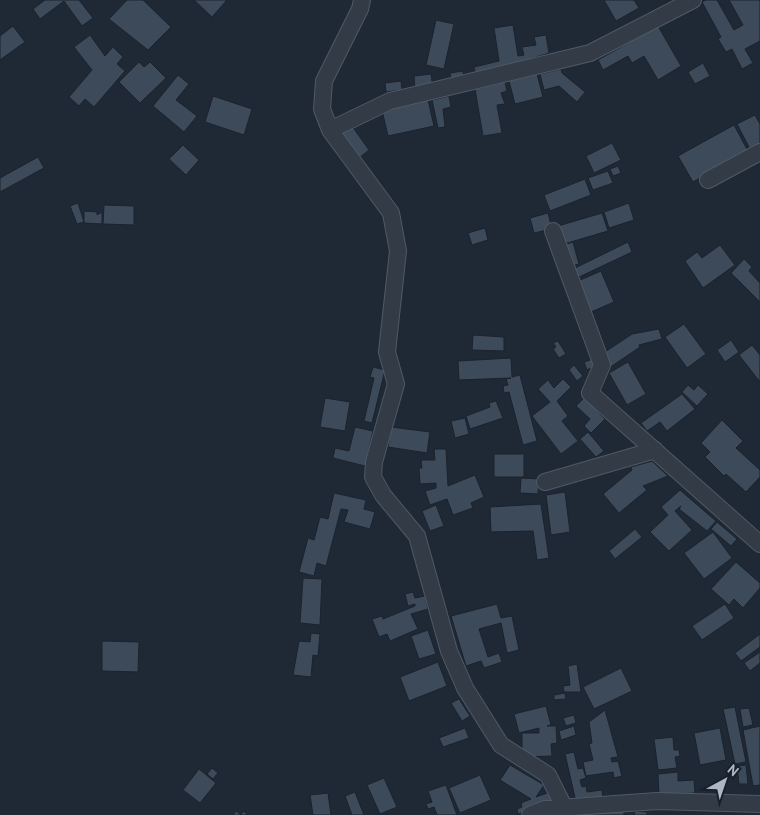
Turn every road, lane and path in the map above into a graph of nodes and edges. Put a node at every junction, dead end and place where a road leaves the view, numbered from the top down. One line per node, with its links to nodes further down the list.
1 (362, 0): 3 (street)
2 (693, 0): 3 (street)
3 (330, 130): 11 (street)
4 (760, 152): 5 (street)
5 (708, 180)
6 (553, 231): 7 (street)
7 (655, 450): 8 (street); 9 (street)
8 (545, 482)
9 (760, 544)
10 (760, 804): 11 (street)
11 (564, 807): 12 (street)
12 (530, 815)

